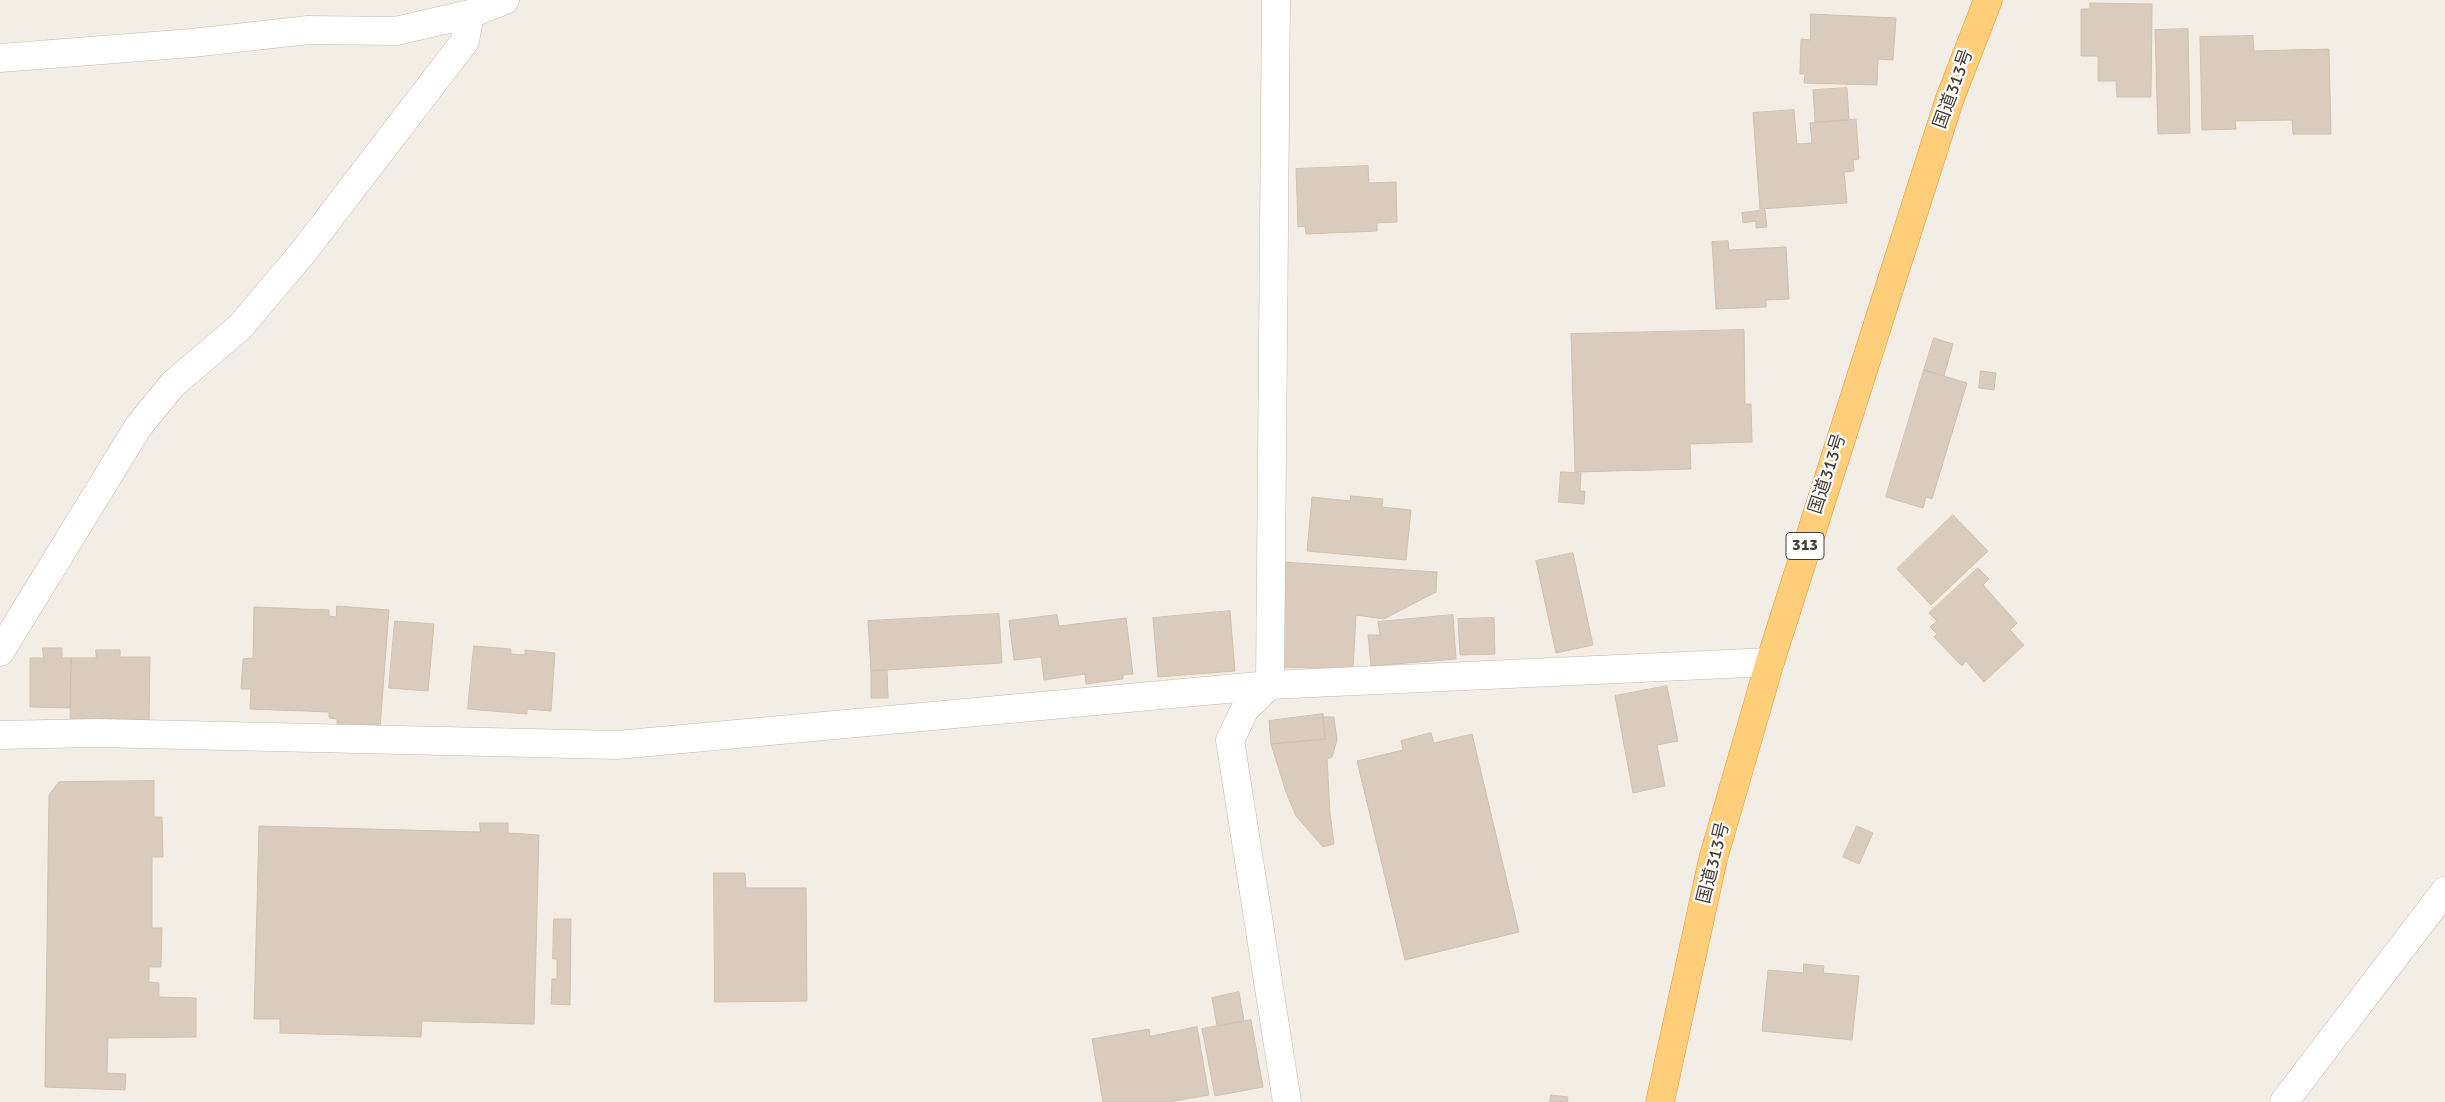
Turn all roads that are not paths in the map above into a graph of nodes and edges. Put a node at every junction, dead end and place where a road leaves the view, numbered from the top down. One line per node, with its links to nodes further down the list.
1 (505, 0): 4 (street)
2 (1276, 0): 8 (street)
3 (1988, 0): 7 (highway, 国道313号 / 313)
4 (470, 14): 5 (street); 6 (street)
5 (0, 58)
6 (0, 652)
7 (1770, 662): 8 (street); 12 (highway, 国道313号 / 313)
8 (1270, 685): 9 (street); 11 (street)
9 (0, 734)
10 (2445, 891): 13 (street)
11 (1287, 1102)
12 (1660, 1102)
13 (2284, 1102)

